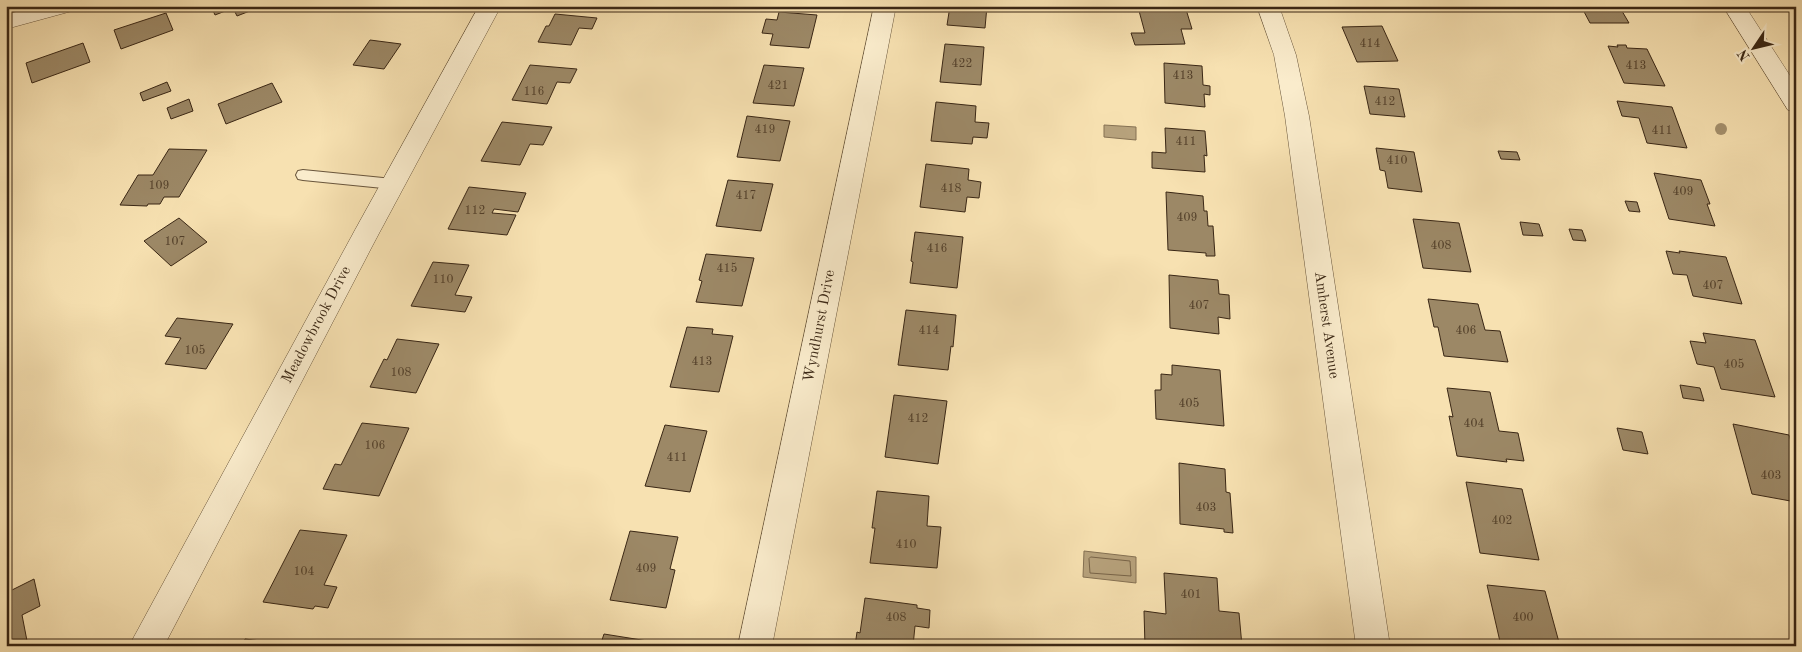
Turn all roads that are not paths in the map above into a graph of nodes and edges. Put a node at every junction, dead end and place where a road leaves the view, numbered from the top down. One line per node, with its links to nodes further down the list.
1 (64, 6): 6 (street)
2 (490, 6): 9 (street, Meadowbrook Drive)
3 (885, 6): 11 (street, Wyndhurst Drive)
4 (1268, 6): 12 (street, Amherst Avenue)
5 (1734, 6): 7 (street)
6 (6, 22)
7 (1796, 104)
8 (303, 175): 9 (lane)
9 (393, 184): 10 (street, Meadowbrook Drive)
10 (146, 646)
11 (755, 646)
12 (1373, 646)

